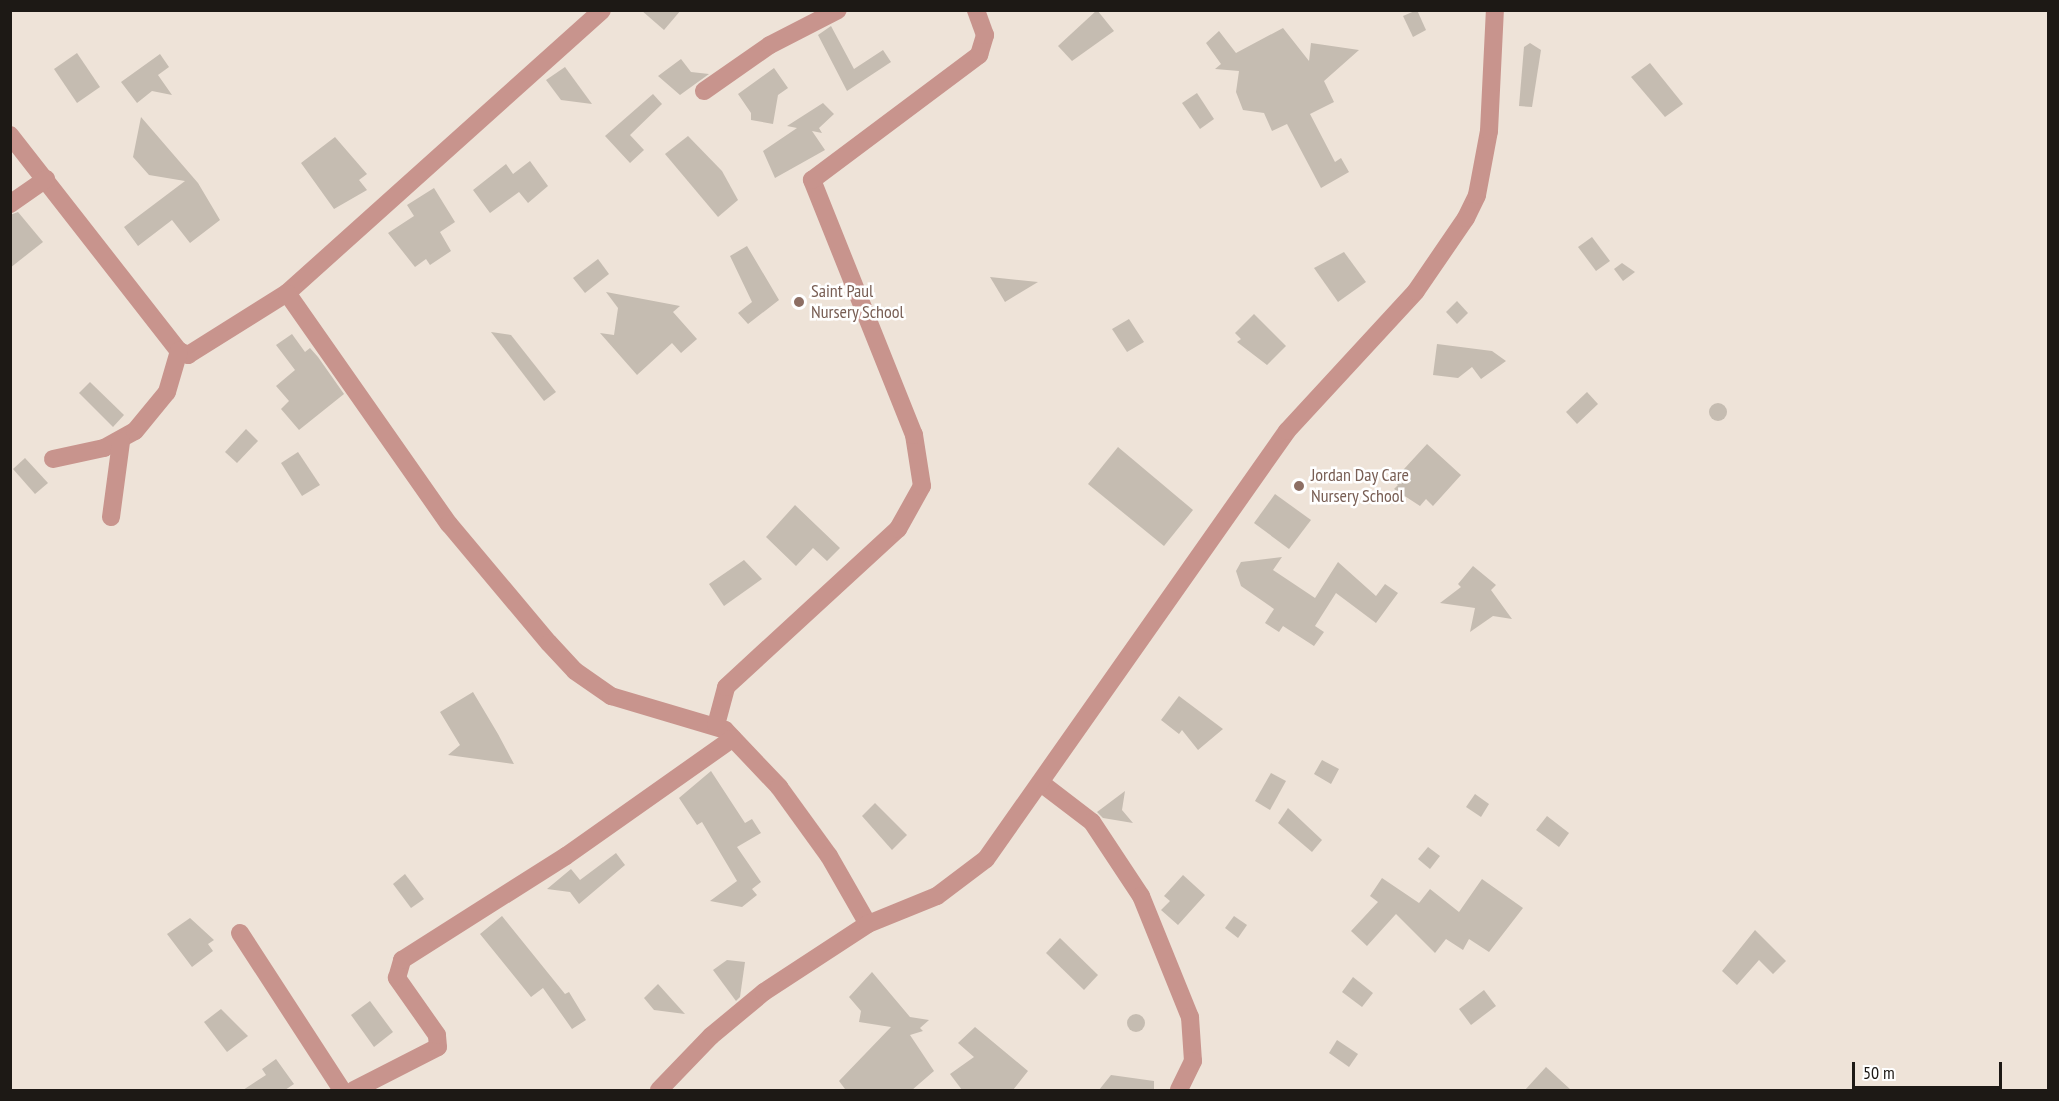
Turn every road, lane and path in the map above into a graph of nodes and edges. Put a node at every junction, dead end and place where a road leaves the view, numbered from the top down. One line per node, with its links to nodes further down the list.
1 (602, 10): 9 (street)
2 (838, 10): 5 (street)
3 (976, 10): 14 (street)
4 (1495, 10): 16 (street)
5 (704, 92)
6 (10, 135): 7 (street)
7 (46, 179): 8 (street); 10 (street)
8 (10, 204)
9 (287, 293): 10 (street); 14 (street)
10 (179, 351): 11 (street)
11 (121, 442): 12 (street); 13 (street)
12 (52, 459)
13 (111, 517)
14 (716, 725): 15 (street)
15 (733, 738): 17 (street); 20 (street)
16 (1041, 783): 17 (street); 22 (street)
17 (868, 924): 21 (street)
18 (240, 933): 19 (street)
19 (342, 1090)
20 (354, 1090)
21 (659, 1090)
22 (1179, 1090)

